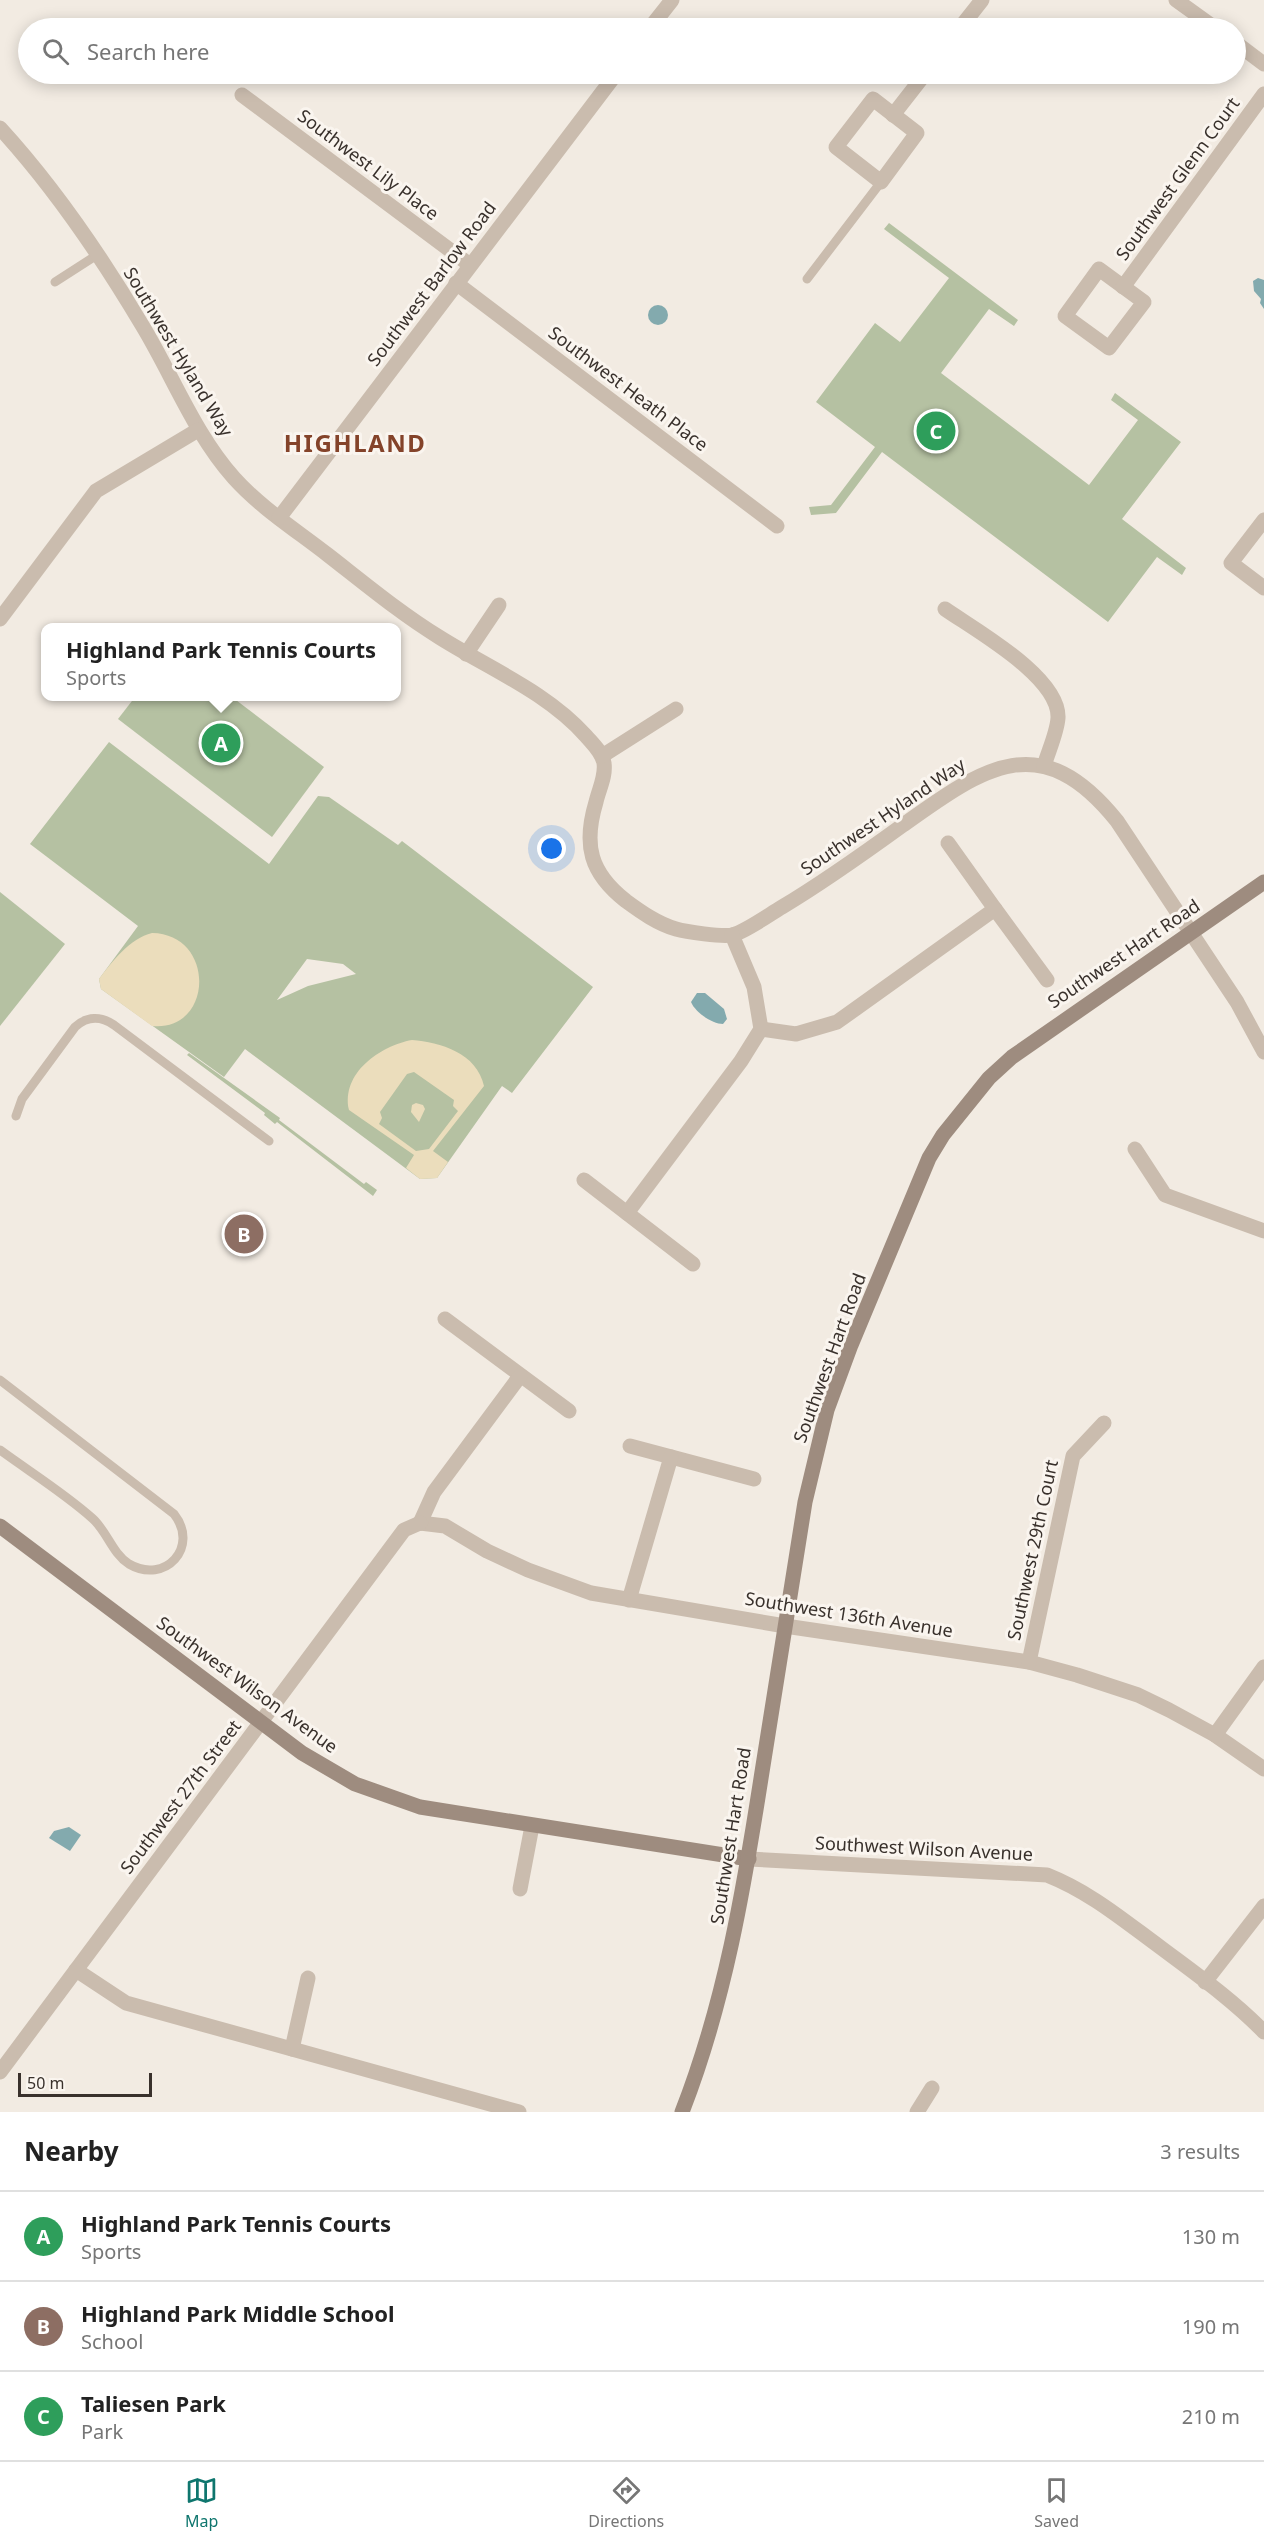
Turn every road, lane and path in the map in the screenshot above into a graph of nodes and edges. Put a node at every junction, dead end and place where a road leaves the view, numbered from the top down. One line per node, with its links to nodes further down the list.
1 (672, 0): 4 (street)
2 (982, 0): 5 (street)
3 (1176, 0): 6 (street)
4 (658, 18)
5 (968, 18)
6 (1201, 18)
7 (1246, 51): 8 (street)
8 (1264, 64)
9 (608, 84): 17 (street, Southwest Barlow Road)
10 (917, 84): 13 (street)
11 (1264, 94): 21 (street, Southwest Glenn Court)
12 (242, 95): 17 (street, Southwest Lily Place)
13 (894, 115): 15 (street); 15 (street)
14 (0, 128): 16 (street, Southwest Hyland Way)
15 (881, 182): 18 (lane)
16 (97, 255): 19 (lane); 22 (street, Southwest Hyland Way)
17 (470, 265): 20 (street, Southwest Barlow Road)
18 (807, 279)
19 (55, 282)
20 (456, 283): 23 (street, Southwest Barlow Road); 25 (street, Southwest Heath Place)
21 (1123, 286): 21 (street, Southwest Glenn Court)
22 (198, 429): 23 (street, Southwest Hyland Way); 29 (street)
23 (279, 518): 30 (street, Southwest Hyland Way)
24 (1264, 519): 26 (street)
25 (777, 526)
26 (1264, 588)
27 (499, 605): 30 (street)
28 (945, 609): 33 (street)
29 (1, 616)
30 (466, 654): 32 (street, Southwest Hyland Way)
31 (676, 709): 32 (street)
32 (602, 756): 38 (street)
33 (1044, 766): 37 (street, Southwest Hyland Way); 38 (street, Southwest Hyland Way)
34 (948, 843): 36 (street)
35 (1264, 882): 37 (street, Southwest Hart Road)
36 (995, 909): 39 (street); 40 (street)
37 (1189, 933): 41 (street, Southwest Hyland Way); 61 (street, Southwest Hart Road)
38 (732, 935): 40 (street)
39 (1047, 980)
40 (761, 1029): 46 (street)
41 (1264, 1052)
42 (16, 1116): 43 (lane)
43 (269, 1141)
44 (1135, 1149): 47 (street)
45 (584, 1180): 46 (street)
46 (627, 1214): 48 (street)
47 (1264, 1231)
48 (693, 1264)
49 (445, 1320): 50 (street)
50 (520, 1376): 52 (street); 58 (street)
51 (0, 1380): 55 (lane)
52 (568, 1411)
53 (1104, 1423): 62 (street, Southwest 29th Court)
54 (630, 1446): 56 (street)
55 (0, 1450)
56 (671, 1457): 57 (street); 60 (street)
57 (754, 1479)
58 (420, 1523): 60 (street, Southwest 136th Avenue); 64 (street, Southwest 27th Street)
59 (0, 1526): 64 (street, Southwest Wilson Avenue)
60 (629, 1600): 61 (street, Southwest 136th Avenue)
61 (785, 1626): 62 (street, Southwest 136th Avenue); 68 (street, Southwest Hart Road)
62 (1029, 1662): 65 (street, Southwest 136th Avenue)
63 (1264, 1667): 65 (street)
64 (261, 1722): 67 (street, Southwest Wilson Avenue); 71 (street, Southwest 27th Street)
65 (1215, 1735): 66 (street, Southwest 136th Avenue)
66 (1264, 1769)
67 (532, 1826): 68 (street, Southwest Wilson Avenue); 69 (street)
68 (748, 1859): 73 (street, Southwest Wilson Avenue); 79 (street, Southwest Hart Road)
69 (520, 1889)
70 (1264, 1906): 73 (street)
71 (76, 1970): 75 (street); 76 (street, Southwest 27th Street)
72 (308, 1978): 75 (street)
73 (1205, 1982): 74 (street, Southwest Wilson Avenue)
74 (1264, 2032)
75 (292, 2049): 78 (street)
76 (0, 2072)
77 (932, 2088): 80 (street)
78 (519, 2112)
79 (682, 2112)
80 (917, 2112)

